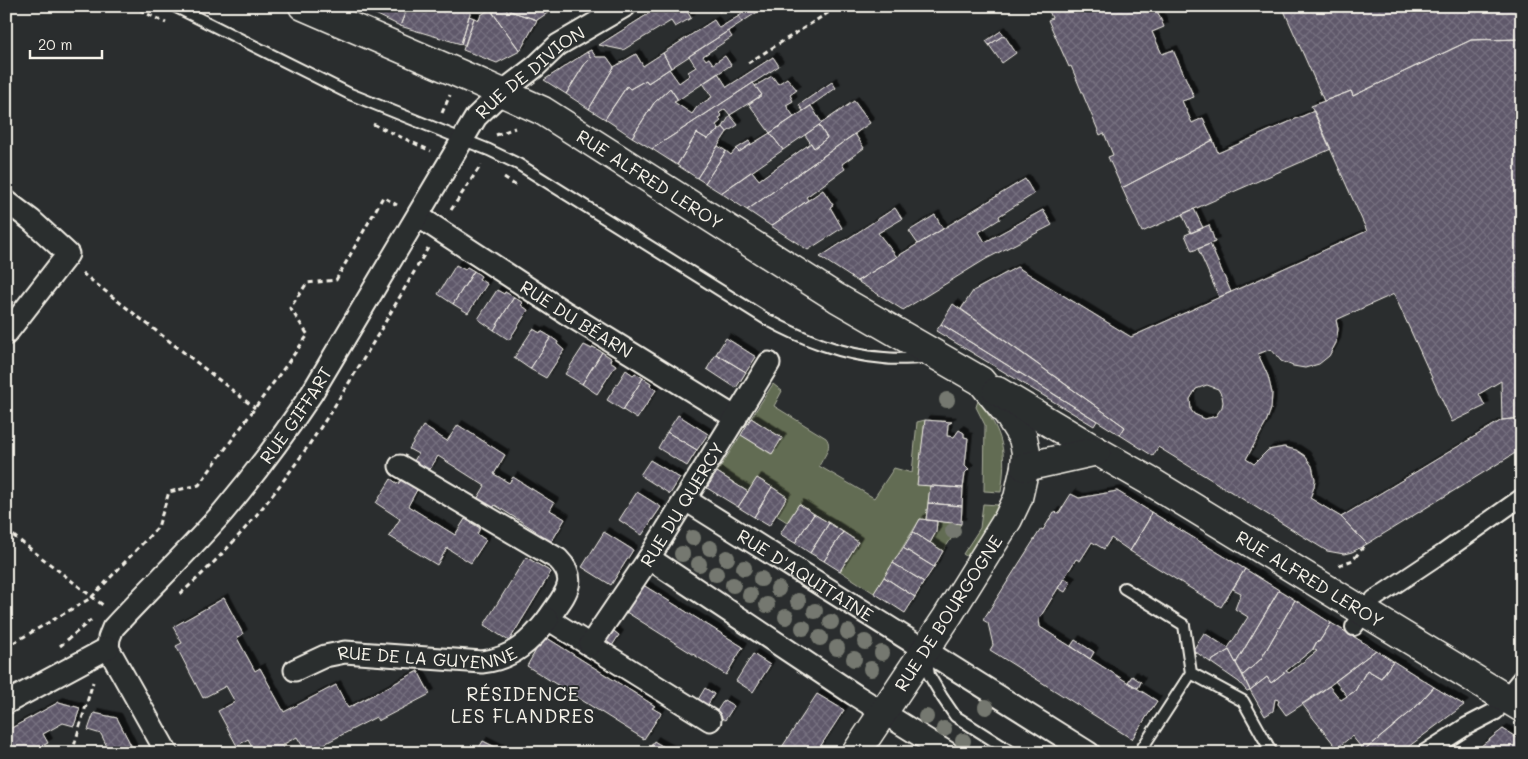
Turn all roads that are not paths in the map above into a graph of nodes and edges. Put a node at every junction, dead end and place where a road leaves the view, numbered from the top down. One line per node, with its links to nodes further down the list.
1 (174, 6): 5 (lane)
2 (303, 6): 4 (main road, RUE ALFRED LEROY)
3 (625, 6): 4 (street, RUE DE DIVION)
4 (501, 92): 5 (street, RUE DE DIVION); 9 (main road, RUE ALFRED LEROY)
5 (458, 148): 7 (street, RUE GIFFART); 9 (lane)
6 (6, 201): 8 (street)
7 (418, 216): 12 (street, RUE DU BÉARN); 23 (street, RUE GIFFART)
8 (6, 334)
9 (940, 358): 11 (main road, RUE ALFRED LEROY)
10 (769, 363): 12 (street, RUE DU QUERCY)
11 (981, 381): 13 (main road, RUE ALFRED LEROY); 15 (main road, RUE ALFRED LEROY)
12 (736, 418): 17 (street, RUE DU QUERCY)
13 (1096, 451): 15 (main road); 21 (main road, RUE ALFRED LEROY)
14 (400, 466): 20 (street, RUE DE LA GUYENNE)
15 (1025, 467): 24 (main road, RUE DE BOURGOGNE)
16 (1522, 497): 21 (street)
17 (686, 500): 18 (street, RUE DU QUERCY); 24 (street, RUE D'AQUITAINE)
18 (649, 558): 22 (street, RUE DU QUERCY); 29 (street)
19 (1124, 588): 26 (lane)
20 (548, 618): 22 (street); 25 (street, RUE DE LA GUYENNE)
21 (1359, 620): 27 (main road, RUE ALFRED LEROY)
22 (590, 645): 30 (street)
23 (106, 649): 28 (street); 31 (street)
24 (926, 650): 29 (main road, RUE DE BOURGOGNE); 34 (lane); 35 (street, RUE D'AQUITAINE)
25 (294, 670)
26 (1192, 673): 36 (lane); 37 (lane)
27 (1513, 696): 38 (street)
28 (6, 703)
29 (884, 712): 32 (main road, RUE DE BOURGOGNE); 33 (street)
30 (710, 720)
31 (167, 753)
32 (856, 753)
33 (948, 753)
34 (1013, 753)
35 (1089, 753)
36 (1139, 753)
37 (1272, 753)
38 (1426, 753)

